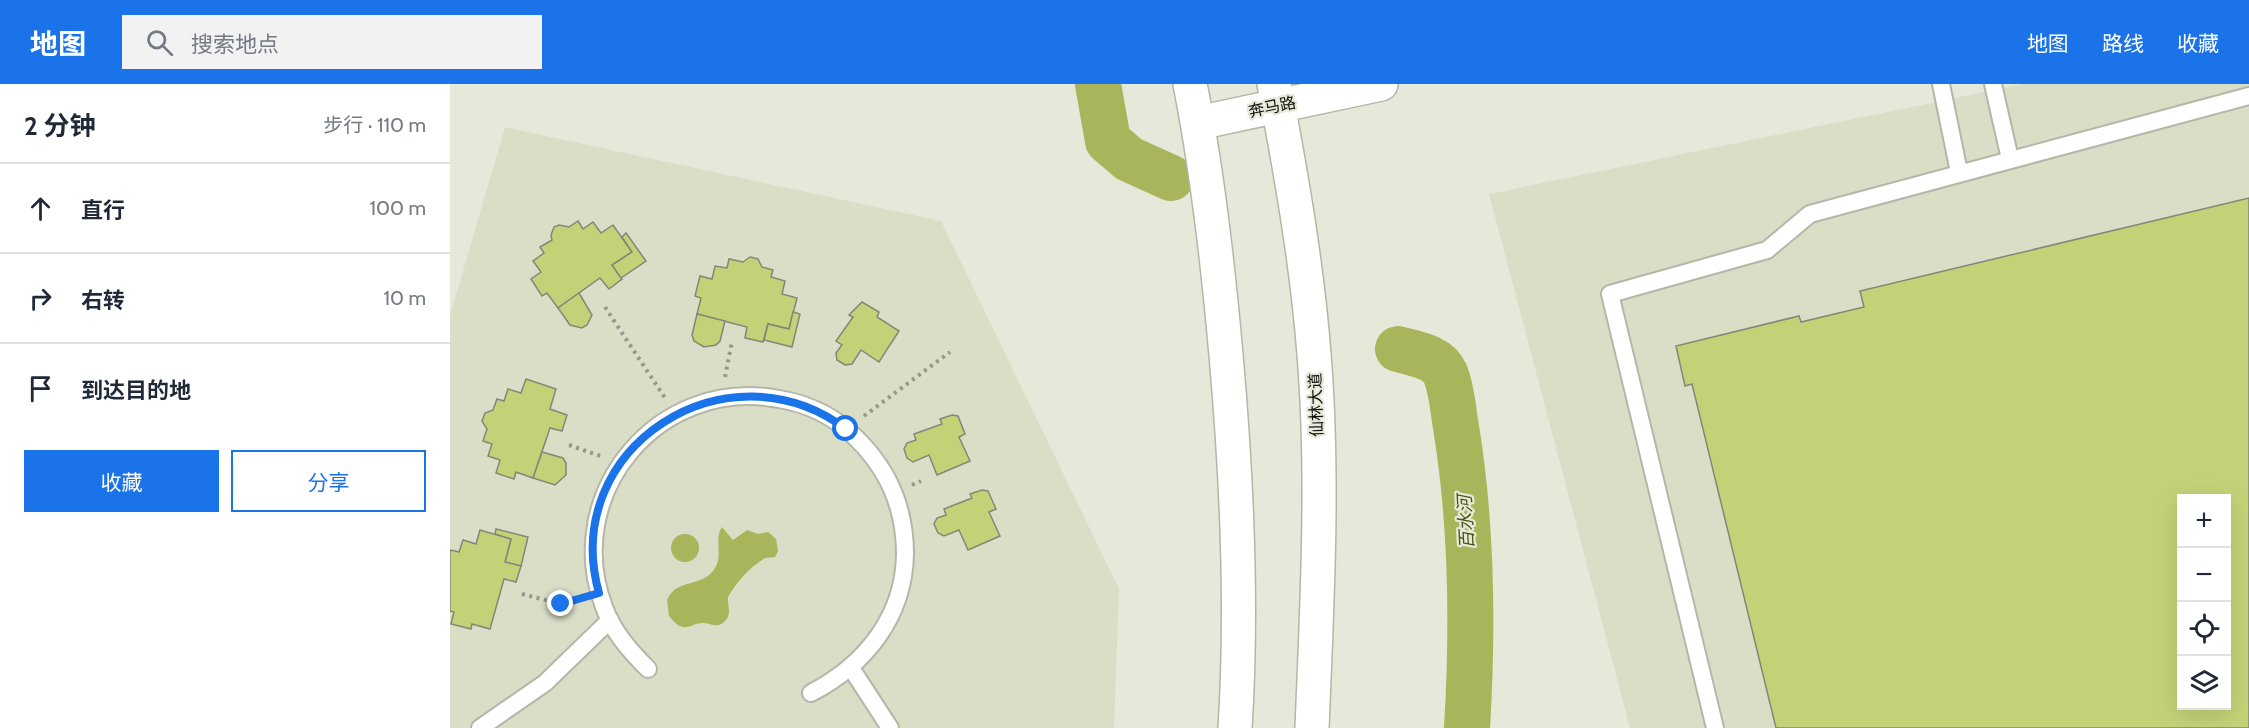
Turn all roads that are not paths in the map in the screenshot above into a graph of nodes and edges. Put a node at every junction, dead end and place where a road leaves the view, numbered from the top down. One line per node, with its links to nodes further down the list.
1 (1190, 84): 7 (main road)
2 (1381, 84): 5 (main road, 奔马路)
3 (1941, 84): 9 (lane)
4 (1993, 84): 8 (lane)
5 (1276, 95): 7 (main road, 奔马路); 17 (main road, 仙林大道)
6 (2249, 96): 8 (lane)
7 (1198, 123): 16 (main road)
8 (2010, 159): 9 (lane)
9 (1959, 172): 18 (lane)
10 (610, 620): 11 (lane); 12 (lane); 14 (lane)
11 (851, 668): 13 (lane); 15 (lane)
12 (648, 669)
13 (811, 693)
14 (480, 728)
15 (890, 728)
16 (1235, 728)
17 (1312, 728)
18 (1715, 728)

